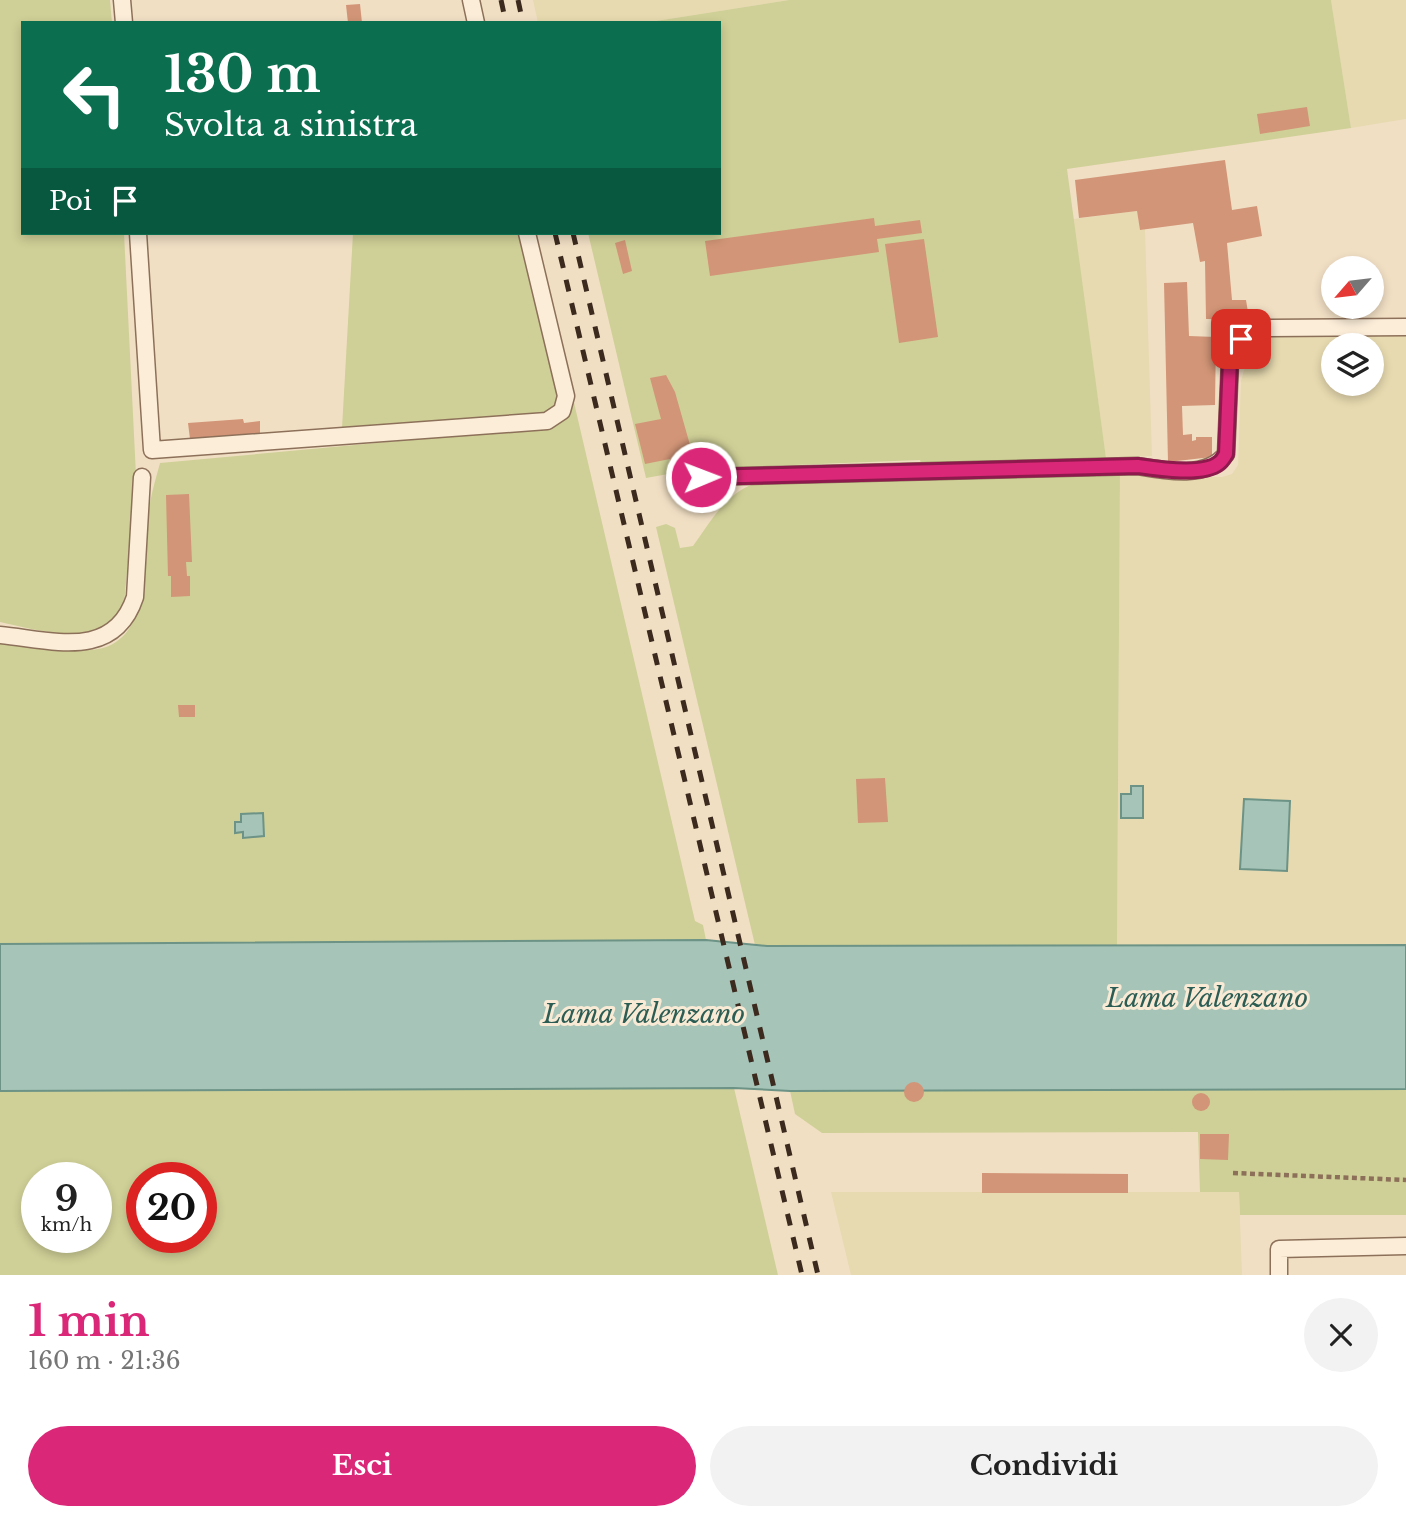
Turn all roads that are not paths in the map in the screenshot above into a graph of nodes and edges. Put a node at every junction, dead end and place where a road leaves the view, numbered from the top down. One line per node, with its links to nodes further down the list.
1 (122, 0): 3 (lane)
2 (471, 0): 4 (lane)
3 (124, 21)
4 (476, 21)
5 (138, 235): 6 (lane)
6 (527, 235)
7 (1406, 327): 9 (lane)
8 (142, 477): 10 (lane)
9 (701, 477)
10 (0, 635)
11 (1406, 1246): 12 (lane)
12 (1279, 1275)

